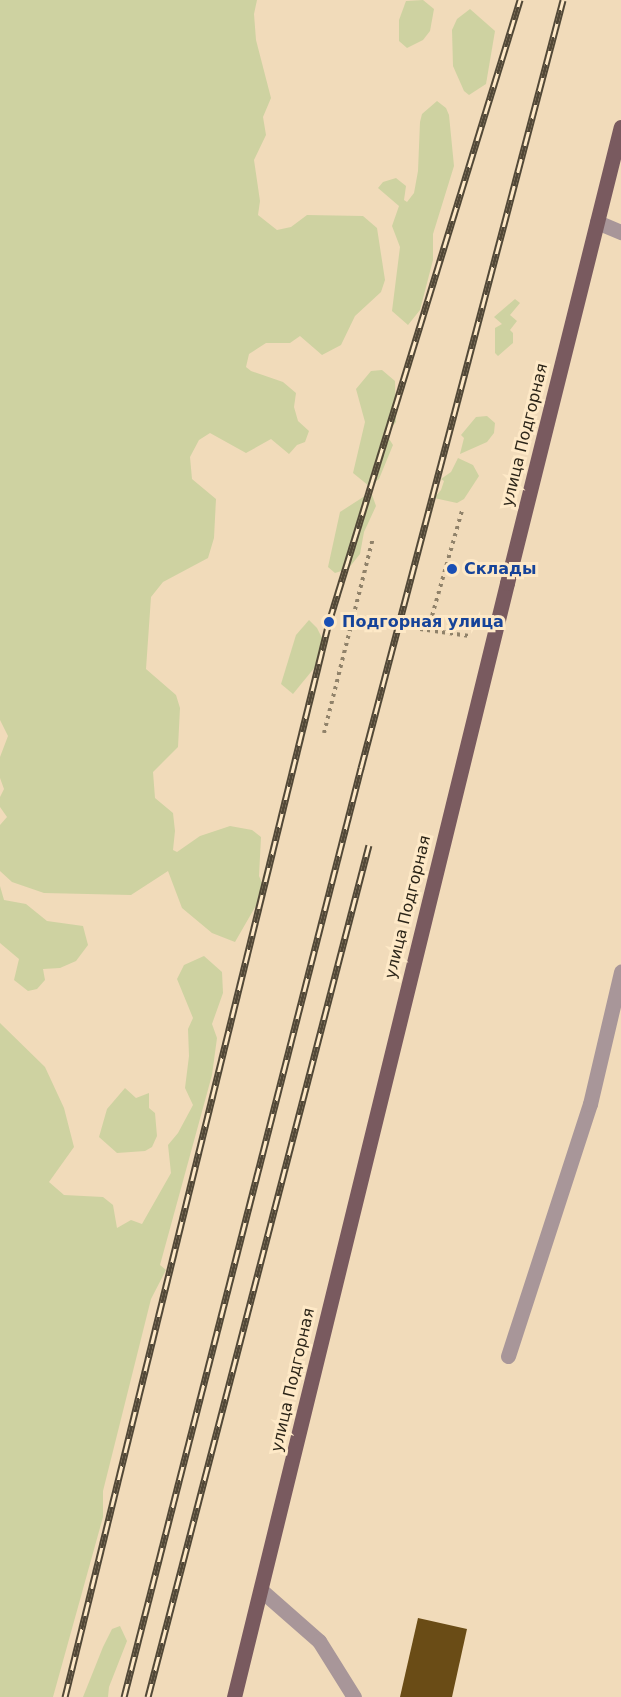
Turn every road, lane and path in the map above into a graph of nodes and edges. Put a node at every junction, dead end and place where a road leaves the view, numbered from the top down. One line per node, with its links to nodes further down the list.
1 (621, 127): 2 (main road, улица Подгорная)
2 (597, 222): 3 (lane); 8 (main road, улица Подгорная)
3 (621, 232)
4 (462, 511): 7 (path)
5 (373, 538): 6 (path)
6 (353, 620): 7 (path); 9 (path)
7 (428, 630): 8 (path)
8 (493, 638): 12 (main road, улица Подгорная)
9 (324, 734)
10 (621, 972): 11 (lane)
11 (508, 1356)
12 (262, 1591): 13 (main road, улица Подгорная); 14 (lane)
13 (234, 1697)
14 (354, 1697)

